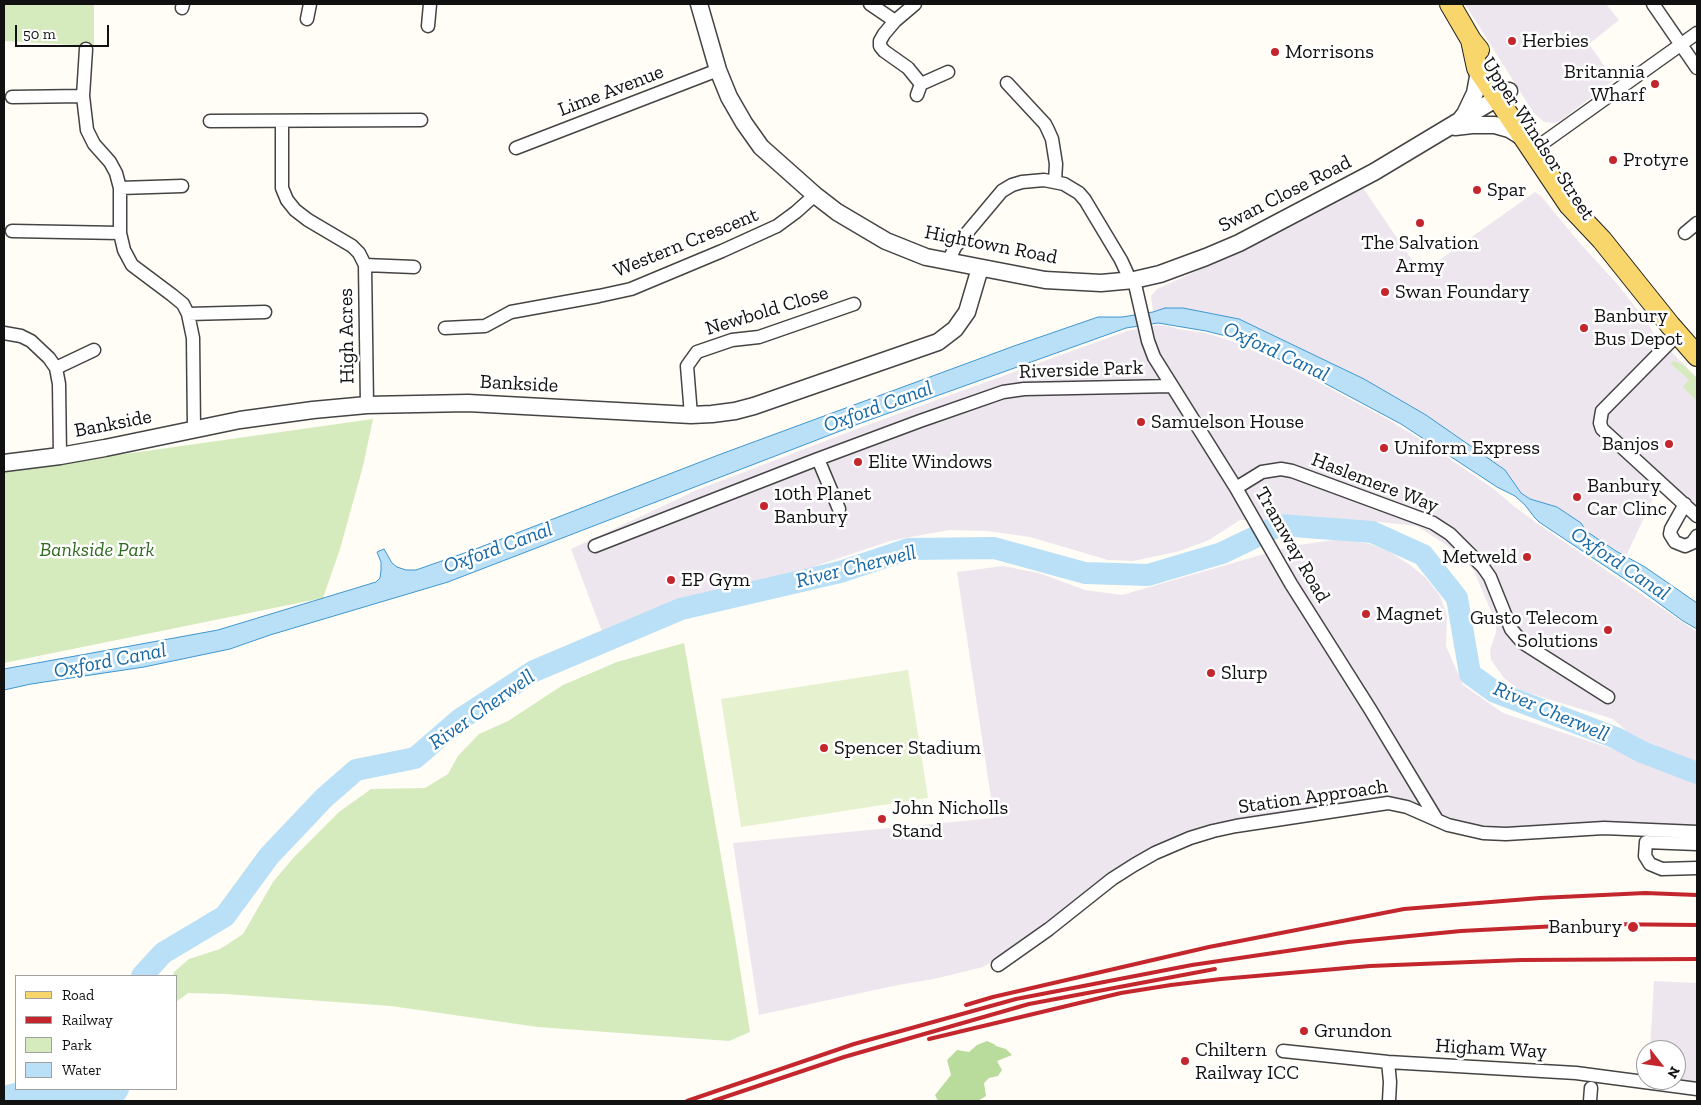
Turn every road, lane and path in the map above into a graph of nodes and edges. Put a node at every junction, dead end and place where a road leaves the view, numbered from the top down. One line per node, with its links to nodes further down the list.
1 (310, 4): 8 (street)
2 (430, 4): 10 (street)
3 (699, 4): 17 (street, Hightown Road)
4 (870, 4): 9 (street)
5 (915, 4): 9 (street)
6 (1450, 4): 12 (main road, Upper Windsor Street)
7 (1653, 4): 13 (street)
8 (307, 19)
9 (895, 21): 18 (street)
10 (428, 26)
11 (1697, 33): 13 (street)
12 (1471, 40): 15 (main road, Upper Windsor Street); 20 (main road, Upper Windsor Street)
13 (1680, 45): 16 (street); 27 (street)
14 (86, 48): 21 (street)
15 (1477, 68): 20 (main road, Upper Windsor Street); 26 (street, Swan Close Road)
16 (1697, 68)
17 (718, 70): 28 (street, Lime Avenue); 32 (street, Hightown Road)
18 (948, 72)
19 (1007, 82): 29 (street)
20 (1503, 95): 26 (street, Swan Close Road); 27 (main road, Upper Windsor Street)
21 (83, 96): 22 (street); 31 (street)
22 (12, 97)
23 (420, 120): 25 (street)
24 (210, 121): 25 (street)
25 (282, 122): 38 (street, High Acres)
26 (1446, 129): 27 (street, Swan Close Road); 41 (street, Swan Close Road)
27 (1535, 142): 46 (main road, Upper Windsor Street)
28 (516, 148)
29 (1055, 182): 37 (street); 41 (street, Tramway Road)
30 (182, 186): 31 (street)
31 (120, 188): 35 (street)
32 (815, 195): 37 (street, Hightown Road); 45 (street, Western Crescent)
33 (1697, 223): 36 (street)
34 (12, 231): 35 (street)
35 (120, 233): 44 (street)
36 (1684, 233)
37 (948, 262): 40 (street, Hightown Road)
38 (365, 265): 39 (street, High Acres); 52 (street, High Acres)
39 (414, 267)
40 (980, 268): 41 (street, Hightown Road); 53 (street, Bankside)
41 (1131, 280): 51 (street, Tramway Road)
42 (854, 304): 53 (street, Newbold Close)
43 (265, 312): 44 (street)
44 (188, 314): 54 (street)
45 (446, 328)
46 (1674, 330): 49 (main road, Upper Windsor Street); 59 (street)
47 (4, 333): 50 (street)
48 (94, 350): 50 (street)
49 (1697, 356)
50 (56, 368): 55 (street)
51 (1172, 386): 56 (street, Riverside Park); 58 (street, Tramway Road)
52 (367, 406): 53 (street, Bankside); 54 (street, Bankside)
53 (691, 414)
54 (194, 429): 55 (street, Bankside)
55 (60, 456): 57 (street, Bankside)
56 (818, 459): 60 (street); 63 (street, Riverside Park)
57 (4, 463)
58 (1236, 488): 64 (street, Haslemere Way); 65 (street, Tramway Road)
59 (1685, 504): 61 (street); 62 (street)
60 (839, 510)
61 (1697, 516)
62 (1697, 536)
63 (595, 546)
64 (1608, 697)
65 (1437, 821): 66 (street, Station Approach); 69 (street, Station Approach)
66 (1697, 832)
67 (1697, 844): 68 (street)
68 (1697, 868)
69 (998, 965)
70 (1283, 1051): 71 (street, Higham Way)
71 (1388, 1062): 73 (street, Higham Way); 74 (street)
72 (1591, 1088): 75 (street)
73 (1697, 1089)
74 (1389, 1101)
75 (1590, 1101)

